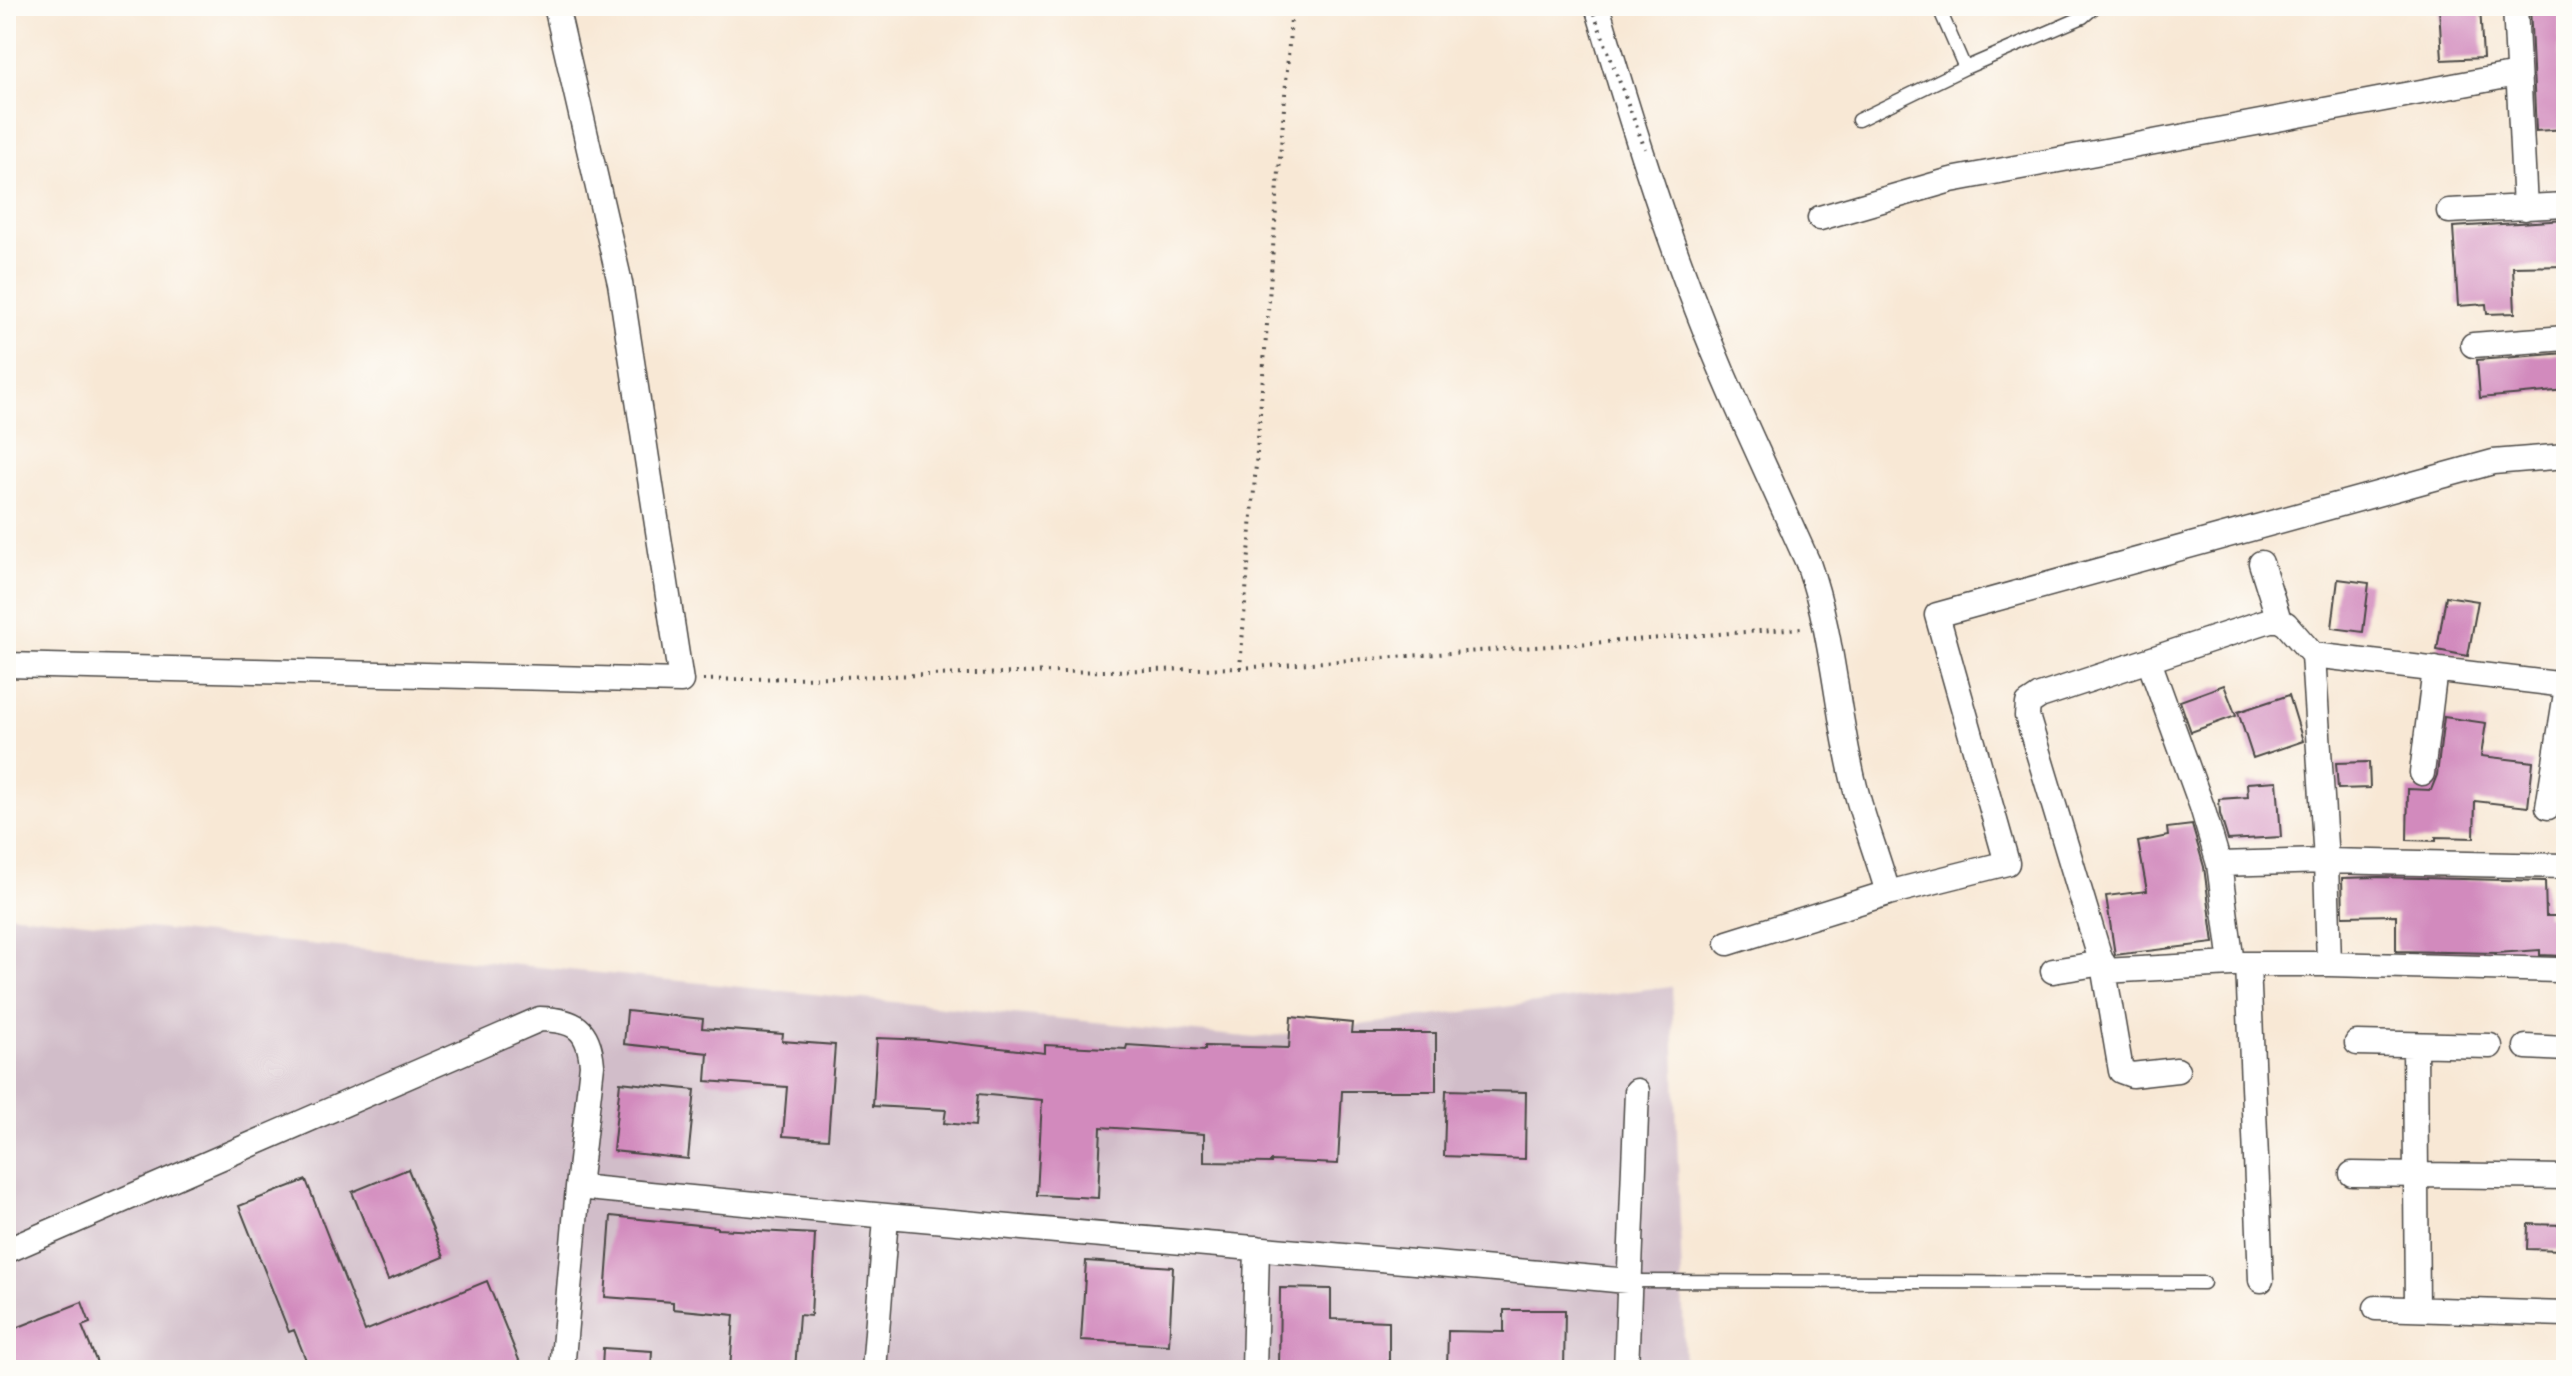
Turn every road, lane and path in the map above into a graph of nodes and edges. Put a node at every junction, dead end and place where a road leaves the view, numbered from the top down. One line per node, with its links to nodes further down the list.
1 (556, 6): 26 (street)
2 (1292, 6): 24 (path)
3 (1594, 6): 10 (path, bridge); 20 (street, bridge)
4 (1938, 6): 7 (lane)
5 (2096, 6): 7 (lane)
6 (2515, 6): 8 (street)
7 (1965, 68): 9 (lane)
8 (2517, 74): 12 (street); 14 (street)
9 (1858, 120)
10 (1645, 149)
11 (2566, 205): 12 (street)
12 (2525, 208): 13 (street)
13 (2449, 211)
14 (1820, 218)
15 (2566, 338): 16 (street)
16 (2473, 345)
17 (2566, 456): 34 (street)
18 (2261, 563): 19 (street)
19 (2279, 620): 21 (street); 22 (street)
20 (1826, 626): 24 (path); 34 (street)
21 (2313, 655): 25 (street); 31 (street)
22 (2149, 661): 32 (street); 38 (street)
23 (6, 665): 26 (street)
24 (1240, 668): 26 (path)
25 (2435, 669): 27 (street); 29 (street)
26 (681, 681)
27 (2566, 685)
28 (2566, 693): 30 (street)
29 (2422, 773)
30 (2548, 807)
31 (2326, 861): 32 (street); 33 (street); 37 (street)
32 (2219, 864): 36 (street)
33 (2564, 866)
34 (1888, 893): 35 (street)
35 (1728, 943)
36 (2240, 964): 37 (street); 38 (street); 55 (street)
37 (2329, 964): 39 (street)
38 (2103, 967): 40 (street); 46 (street)
39 (2557, 970)
40 (2053, 971)
41 (2357, 1043): 42 (street)
42 (2415, 1045): 43 (street); 49 (street)
43 (2490, 1046)
44 (2526, 1047): 45 (street)
45 (2566, 1049)
46 (2177, 1070)
47 (1637, 1091): 56 (street)
48 (2352, 1174): 49 (street)
49 (2416, 1175): 50 (street); 59 (street)
50 (2566, 1177)
51 (578, 1187): 52 (street); 54 (street); 61 (street)
52 (886, 1218): 53 (street); 62 (street)
53 (1257, 1248): 56 (street); 63 (street)
54 (6, 1251)
55 (2261, 1280)
56 (1628, 1281): 57 (lane); 64 (street)
57 (2204, 1283)
58 (2376, 1308): 59 (street)
59 (2417, 1309): 60 (street)
60 (2566, 1314)
61 (562, 1370)
62 (874, 1370)
63 (1254, 1370)
64 (1626, 1370)

